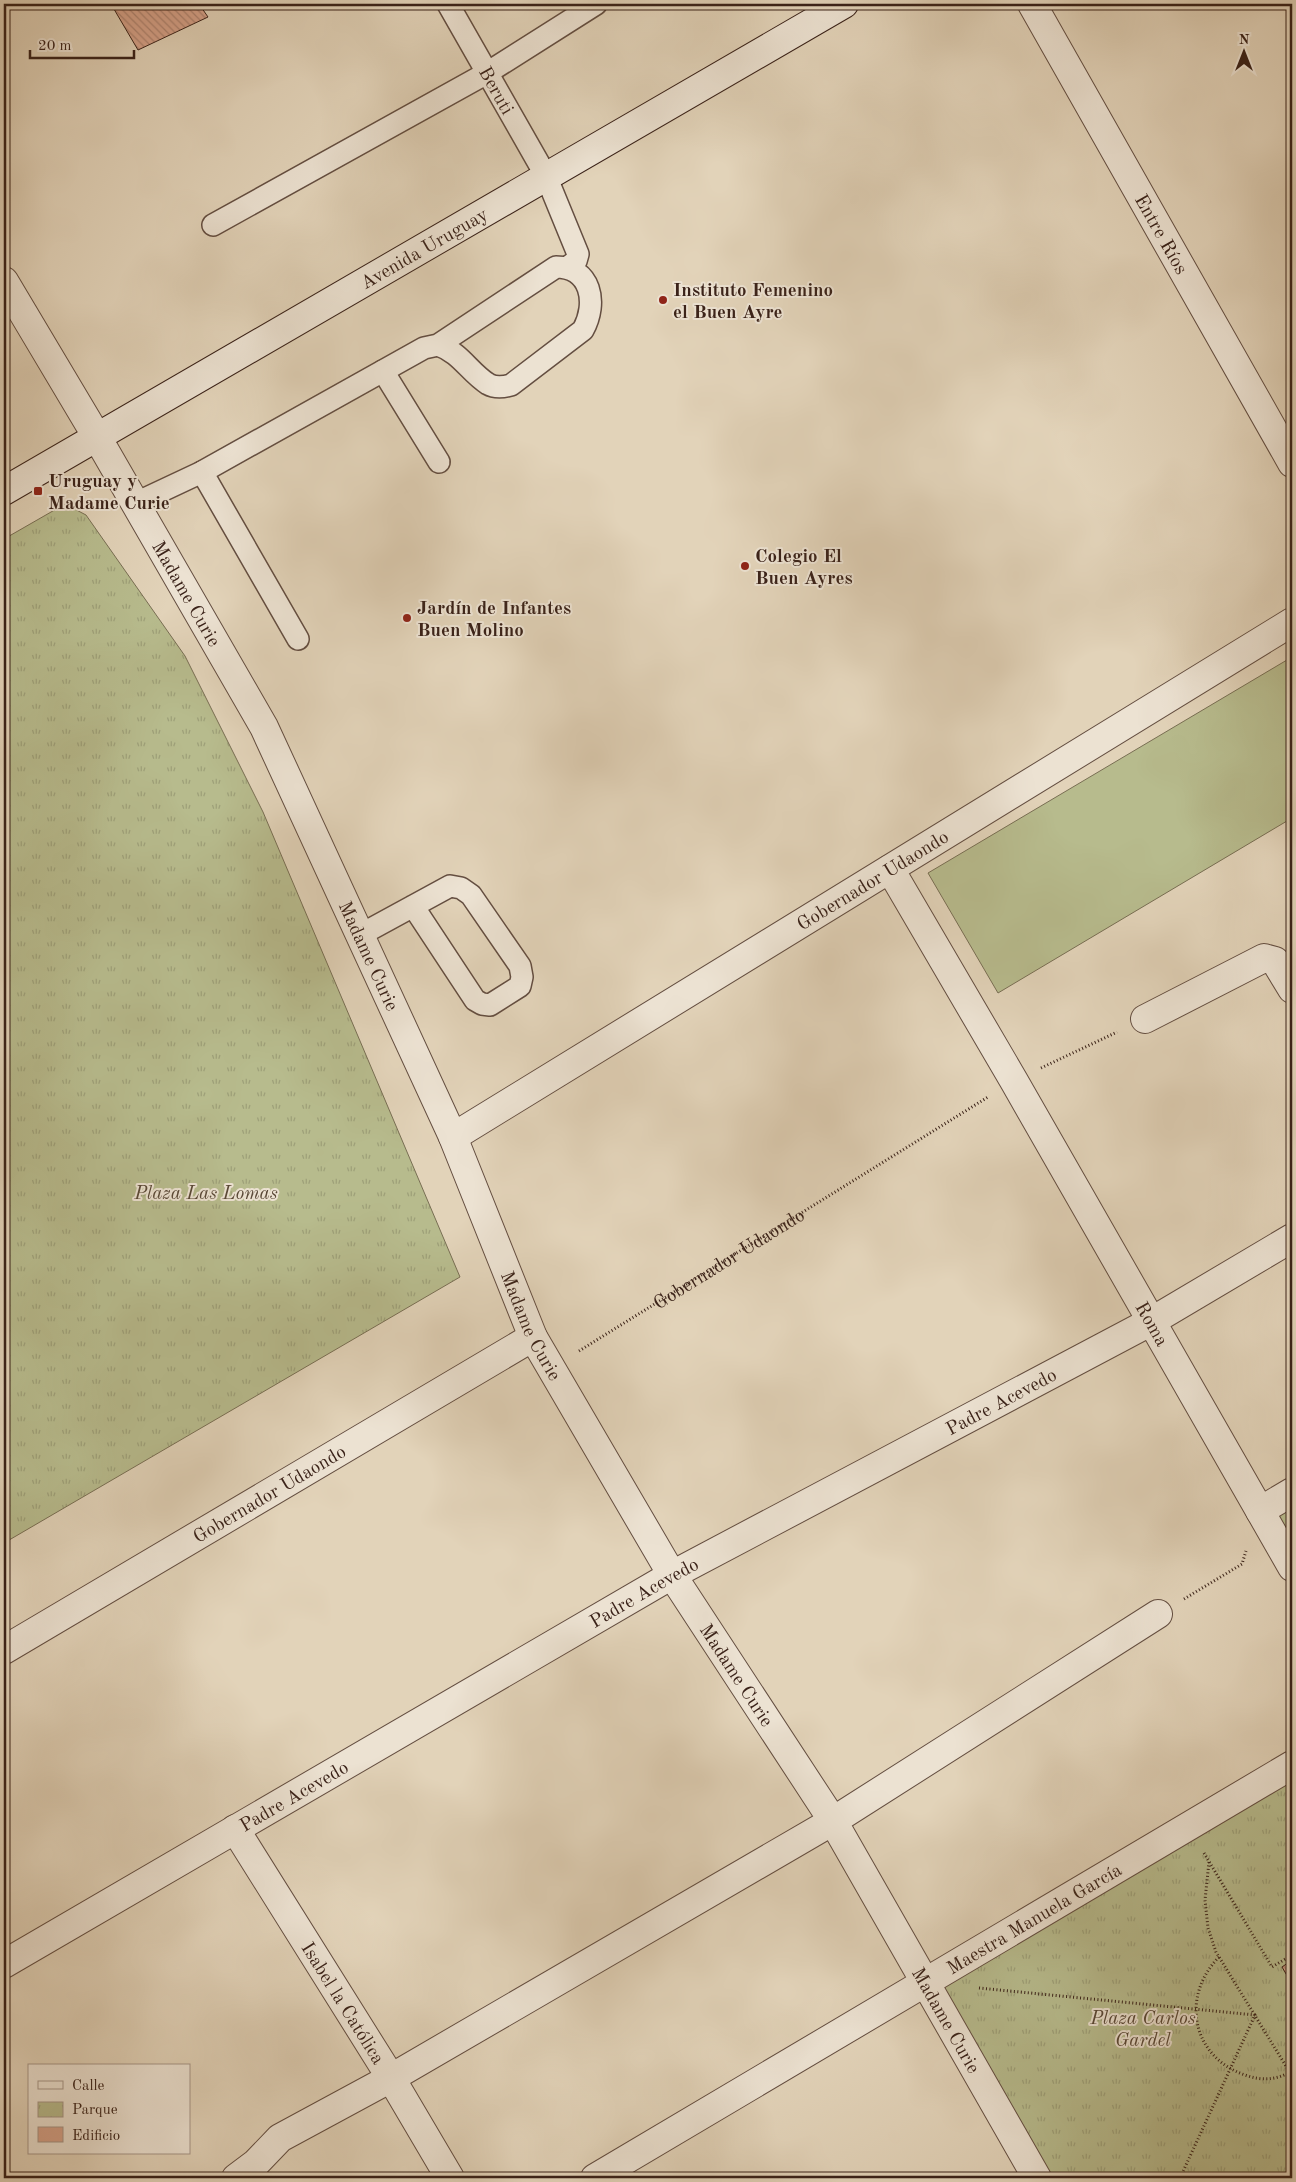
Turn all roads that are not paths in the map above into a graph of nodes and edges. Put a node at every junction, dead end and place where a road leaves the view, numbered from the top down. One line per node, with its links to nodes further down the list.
1 (448, 4): 5 (lane, Beruti)
2 (596, 4): 5 (lane)
3 (844, 4): 6 (street, Avenida Uruguay)
4 (1032, 4): 14 (street, Entre Ríos)
5 (488, 73): 6 (lane, Beruti); 7 (lane)
6 (546, 176): 8 (lane, Beruti); 12 (street, Avenida Uruguay)
7 (213, 225)
8 (568, 267): 10 (lane); 10 (lane)
9 (4, 281): 12 (street, Madame Curie)
10 (438, 345): 11 (lane)
11 (383, 370): 13 (lane); 15 (lane)
12 (97, 437): 16 (street, Avenida Uruguay); 17 (street, Madame Curie)
13 (439, 462)
14 (1292, 463)
15 (202, 472): 17 (lane); 19 (lane)
16 (4, 491)
17 (136, 503): 22 (street, Madame Curie)
18 (1292, 622): 20 (street, Gobernador Udaondo)
19 (298, 639)
20 (890, 869): 25 (street, Gobernador Udaondo); 27 (street, Roma)
21 (413, 906): 21 (lane); 22 (lane)
22 (360, 935): 25 (street, Madame Curie)
23 (1292, 989): 24 (street)
24 (1145, 1019)
25 (453, 1137): 28 (street, Madame Curie)
26 (1292, 1238): 27 (street, Padre Acevedo)
27 (1152, 1321): 30 (street, Roma); 32 (street, Padre Acevedo)
28 (533, 1337): 32 (street, Madame Curie); 34 (street, Gobernador Udaondo)
29 (1292, 1492): 30 (street)
30 (1260, 1511): 31 (street, Roma)
31 (1292, 1567)
32 (672, 1575): 36 (street, Madame Curie); 37 (street, Padre Acevedo)
33 (1158, 1614): 36 (street)
34 (4, 1650)
35 (1292, 1765): 39 (street, Maestra Manuela García)
36 (833, 1821): 39 (street, Madame Curie); 40 (street)
37 (235, 1829): 38 (street, Padre Acevedo); 40 (street, Isabel la Católica)
38 (4, 1964)
39 (925, 1983): 43 (street, Maestra Manuela García); 44 (street, Madame Curie)
40 (391, 2078): 41 (street); 42 (street, Isabel la Católica)
41 (236, 2178)
42 (450, 2178)
43 (595, 2178)
44 (1037, 2178)

